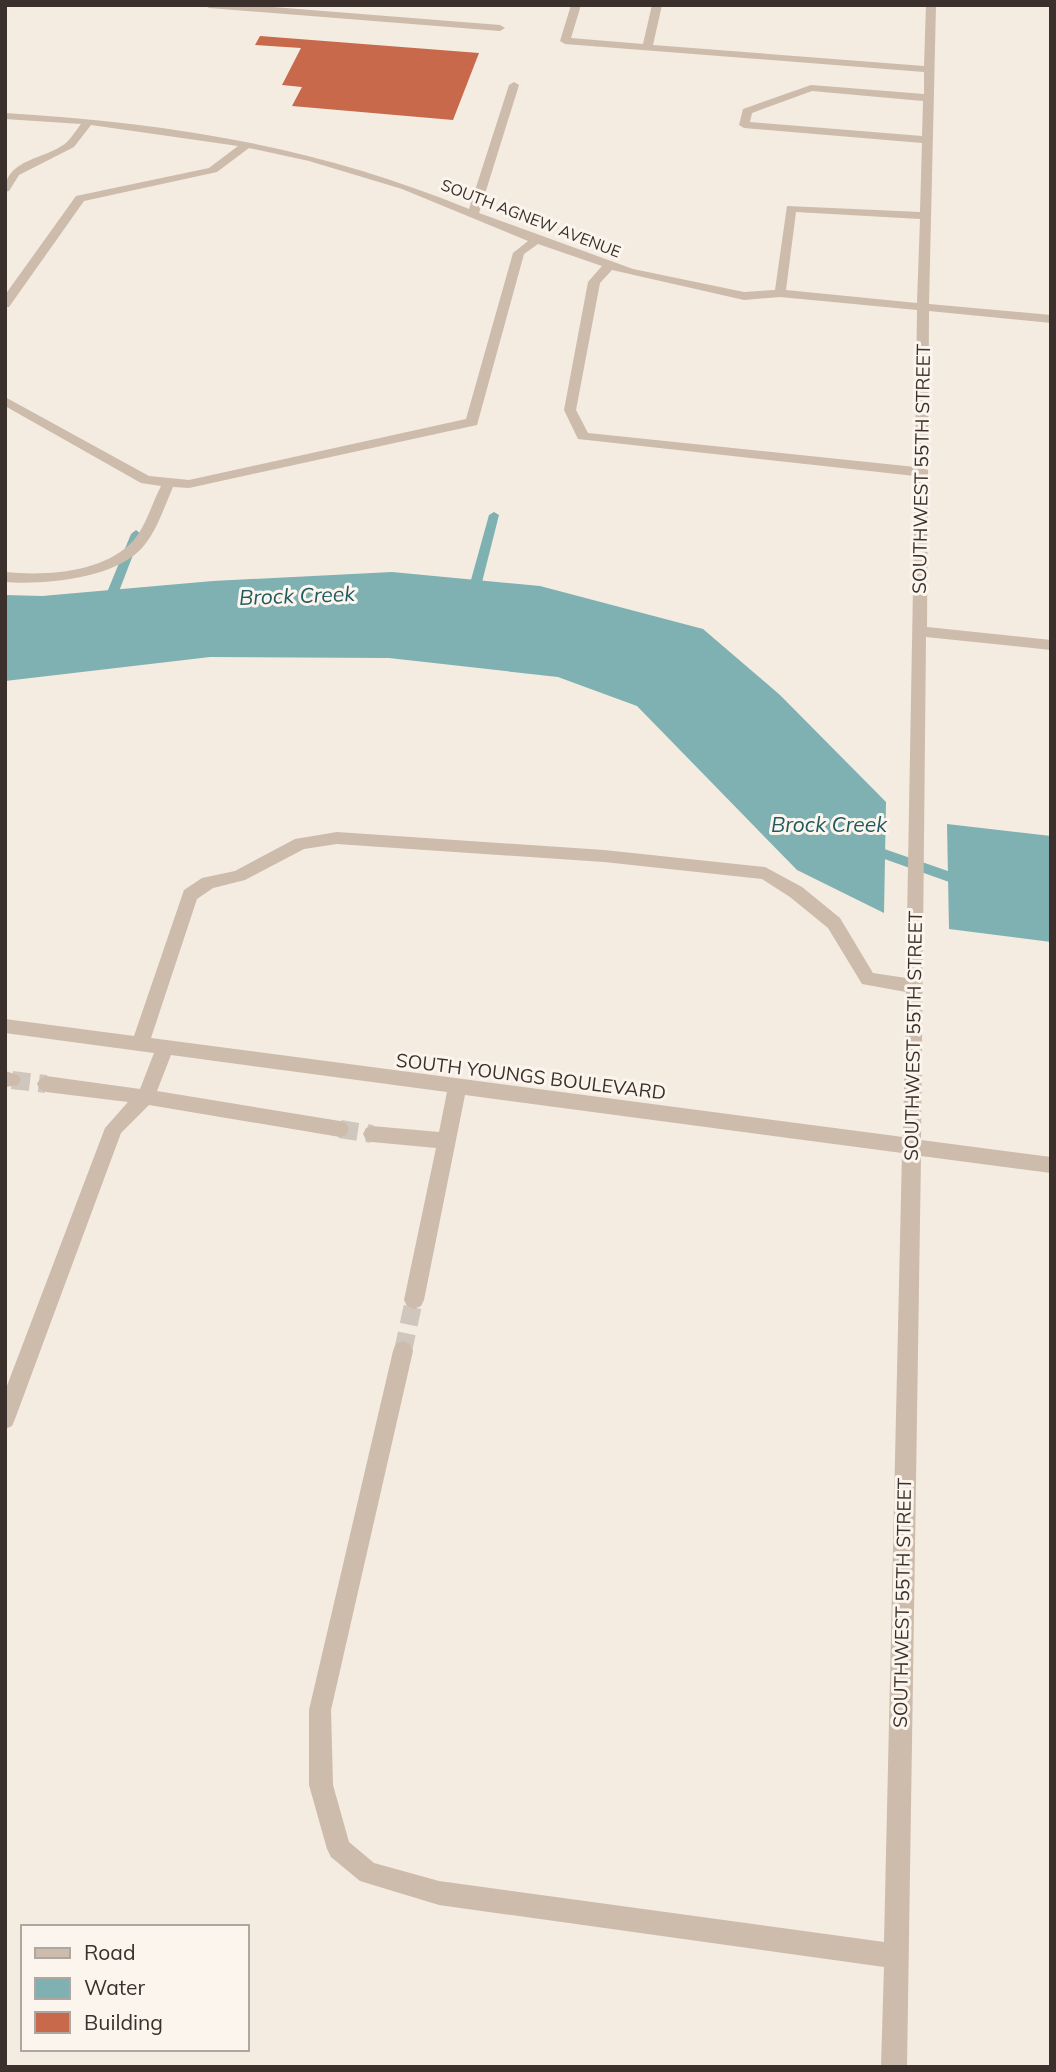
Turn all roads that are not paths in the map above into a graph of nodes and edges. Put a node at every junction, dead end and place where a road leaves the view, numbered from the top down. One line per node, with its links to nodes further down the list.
1 (209, 5): 5 (street)
2 (576, 5): 6 (street)
3 (657, 5): 6 (street)
4 (931, 5): 7 (street, SOUTHWEST 55TH STREET)
5 (500, 27)
6 (647, 48): 7 (street)
7 (930, 69): 9 (street, SOUTHWEST 55TH STREET)
8 (514, 85): 17 (street)
9 (930, 97): 14 (street, SOUTHWEST 55TH STREET); 14 (street)
10 (5, 116): 11 (street, SOUTH AGNEW AVENUE)
11 (19, 117): 12 (street, SOUTH AGNEW AVENUE); 13 (street)
12 (89, 121): 15 (street, SOUTH AGNEW AVENUE); 16 (street)
13 (5, 130)
14 (928, 140): 18 (street, SOUTHWEST 55TH STREET)
15 (246, 145): 17 (street, SOUTH AGNEW AVENUE); 22 (street)
16 (5, 189)
17 (473, 214): 19 (street, SOUTH AGNEW AVENUE)
18 (926, 216): 21 (street); 23 (street, SOUTHWEST 55TH STREET)
19 (536, 240): 20 (street, SOUTH AGNEW AVENUE); 27 (street)
20 (610, 265): 21 (street, SOUTH AGNEW AVENUE); 26 (street)
21 (780, 293): 23 (street, SOUTH AGNEW AVENUE)
22 (5, 304)
23 (923, 308): 24 (street, SOUTH AGNEW AVENUE); 26 (street, SOUTHWEST 55TH STREET)
24 (1051, 319)
25 (5, 401): 27 (street)
26 (920, 472): 29 (street, SOUTHWEST 55TH STREET)
27 (169, 482): 28 (street)
28 (5, 577)
29 (918, 631): 30 (street); 31 (street, SOUTHWEST 55TH STREET)
30 (1051, 645)
31 (915, 986): 33 (street); 41 (street, SOUTHWEST 55TH STREET)
32 (5, 1026): 33 (street, SOUTH YOUNGS BOULEVARD)
33 (140, 1044): 34 (street, SOUTH YOUNGS BOULEVARD)
34 (165, 1048): 36 (street, SOUTH YOUNGS BOULEVARD); 37 (street)
35 (46, 1084): 37 (street)
36 (457, 1088): 40 (street); 41 (street, SOUTH YOUNGS BOULEVARD)
37 (146, 1097): 38 (street); 45 (street)
38 (340, 1129)
39 (372, 1134): 40 (street)
40 (447, 1141): 43 (street)
41 (911, 1147): 42 (street, SOUTH YOUNGS BOULEVARD); 46 (street, SOUTHWEST 55TH STREET)
42 (1051, 1165)
43 (414, 1300)
44 (403, 1351): 46 (street)
45 (5, 1419)
46 (896, 1956): 47 (street, SOUTHWEST 55TH STREET)
47 (894, 2067)

